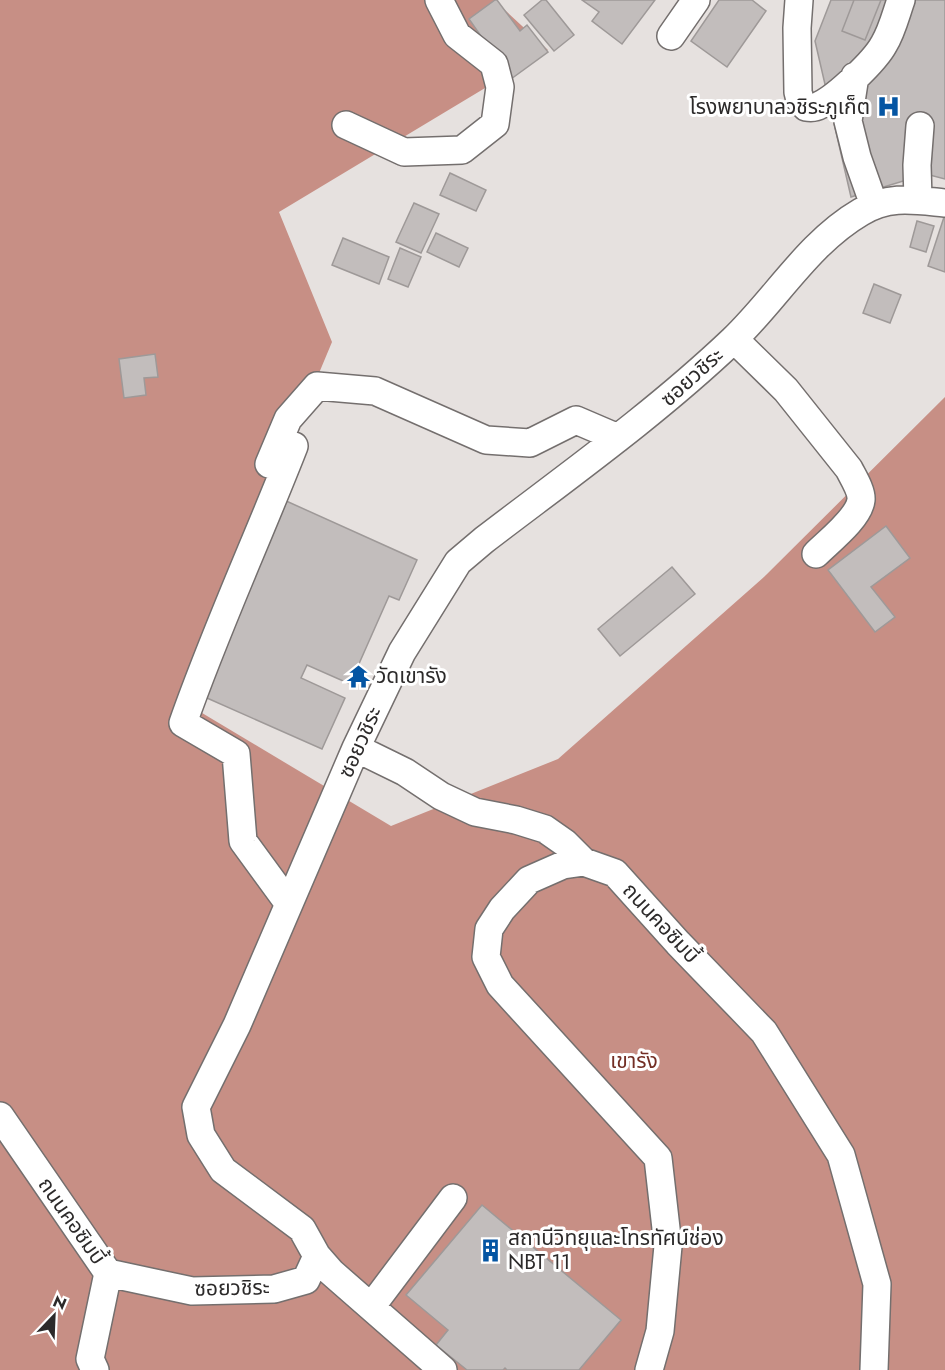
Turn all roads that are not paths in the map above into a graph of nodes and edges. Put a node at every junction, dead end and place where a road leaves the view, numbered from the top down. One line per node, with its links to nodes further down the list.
1 (439, 0): 7 (street)
2 (696, 0): 5 (street)
3 (799, 0): 6 (street)
4 (901, 0): 6 (street)
5 (671, 36)
6 (855, 76): 11 (street)
7 (346, 125)
8 (920, 126): 9 (street)
9 (918, 200): 10 (street, ซอยวชิระ); 11 (street, ซอยวชิระ)
10 (945, 203)
11 (874, 205): 12 (street, ซอยวชิระ)
12 (734, 339): 13 (street, ซอยวชิระ); 16 (street)
13 (618, 438): 15 (street); 17 (street, ซอยวชิระ)
14 (294, 446): 19 (street)
15 (252, 505)
16 (816, 554)
17 (356, 748): 18 (street); 19 (street, ซอยวชิระ)
18 (585, 862): 27 (street); 28 (street, ถนนคอซิมบี้)
19 (289, 904): 22 (street, ซอยวชิระ)
20 (0, 1116): 23 (street, ถนนคอซิมบี้)
21 (453, 1198): 24 (street)
22 (317, 1256): 23 (street, ซอยวชิระ); 24 (street)
23 (108, 1273): 25 (street, ถนนคอซิมบี้)
24 (371, 1307): 26 (street)
25 (95, 1370)
26 (443, 1370)
27 (649, 1370)
28 (874, 1370)

